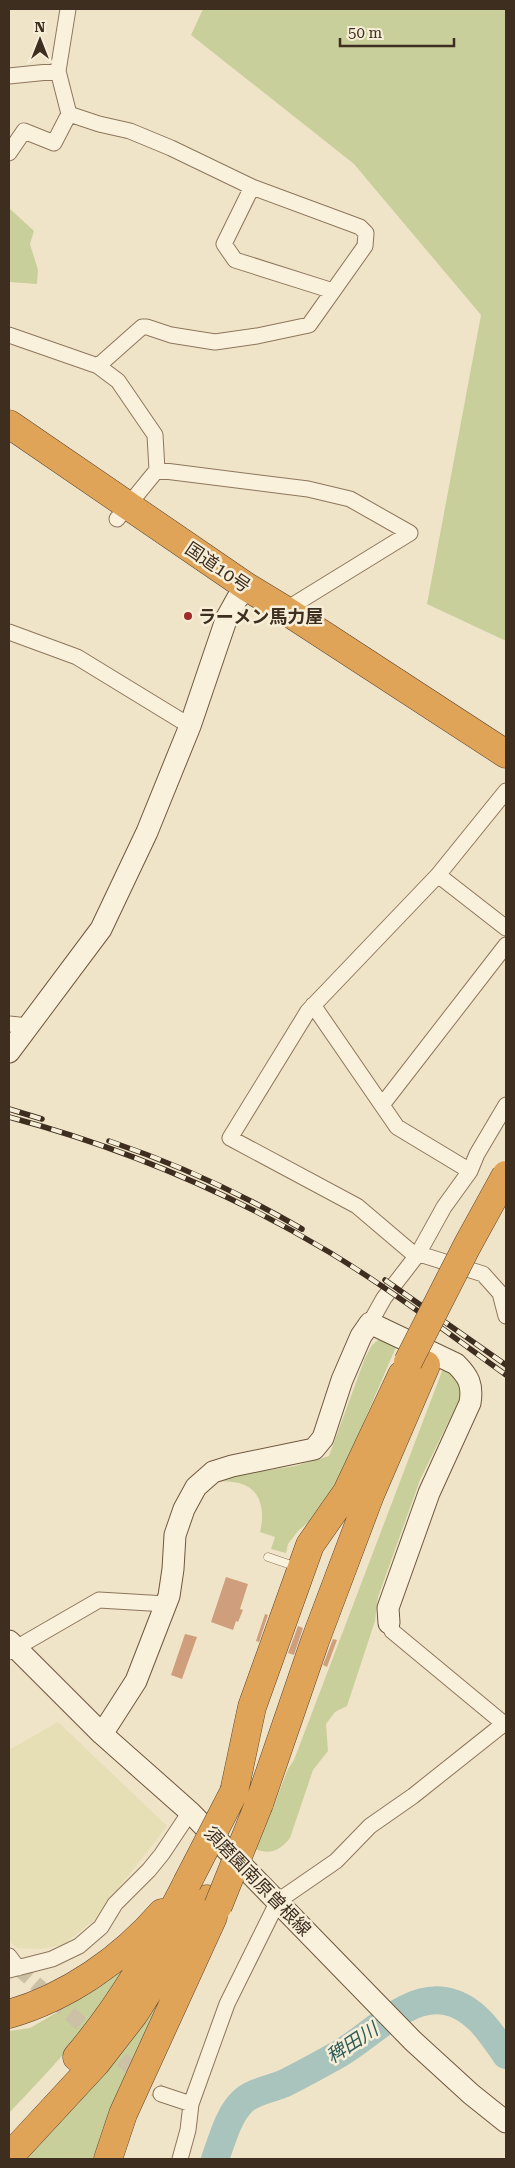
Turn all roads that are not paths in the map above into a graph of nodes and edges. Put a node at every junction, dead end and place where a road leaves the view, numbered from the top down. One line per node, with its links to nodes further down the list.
1 (68, 9): 2 (street)
2 (58, 71): 3 (street); 4 (street)
3 (9, 76)
4 (69, 114): 5 (street); 6 (street)
5 (9, 153)
6 (252, 187): 7 (street); 7 (street)
7 (333, 291): 9 (street)
8 (9, 335): 9 (street)
9 (98, 366): 12 (street)
10 (9, 424): 13 (highway, 国道10号)
11 (9, 444): 13 (highway, 国道10号)
12 (157, 470): 13 (street); 15 (street)
13 (122, 512): 14 (highway, 国道10号)
14 (242, 593): 15 (highway, 国道10号); 17 (street); 19 (highway, 国道10号)
15 (284, 610): 18 (highway, 国道10号)
16 (10, 635): 17 (street)
17 (190, 726): 25 (street)
18 (506, 754)
19 (506, 772)
20 (506, 791): 21 (street)
21 (438, 875): 22 (street); 24 (street)
22 (506, 928)
23 (506, 945): 27 (street)
24 (313, 1005): 27 (street); 32 (street)
25 (19, 1025): 26 (street)
26 (9, 1052)
27 (382, 1105): 29 (street)
28 (506, 1105): 29 (street)
29 (470, 1171): 32 (street)
30 (506, 1176): 35 (highway, bridge)
31 (506, 1209): 35 (highway)
32 (418, 1254): 33 (street); 34 (street)
33 (506, 1316)
34 (370, 1323): 38 (street); 39 (street)
35 (417, 1363): 37 (highway); 44 (highway, bridge)
36 (268, 1557): 37 (lane)
37 (301, 1568): 44 (highway, bridge)
38 (166, 1604): 40 (street); 42 (street)
39 (388, 1623): 41 (street)
40 (11, 1647): 42 (street, 須磨園南原曽根線)
41 (505, 1722): 45 (street)
42 (102, 1734): 43 (street, 須磨園南原曽根線)
43 (190, 1812): 45 (street, 須磨園南原曽根線); 46 (street)
44 (204, 1896): 47 (highway); 51 (highway); 52 (highway); 53 (highway)
45 (278, 1901): 49 (street); 50 (street, 須磨園南原曽根線)
46 (12, 1965)
47 (9, 2014)
48 (161, 2094): 49 (street)
49 (191, 2104): 54 (street)
50 (506, 2122)
51 (9, 2133)
52 (9, 2157)
53 (108, 2159)
54 (180, 2159)

